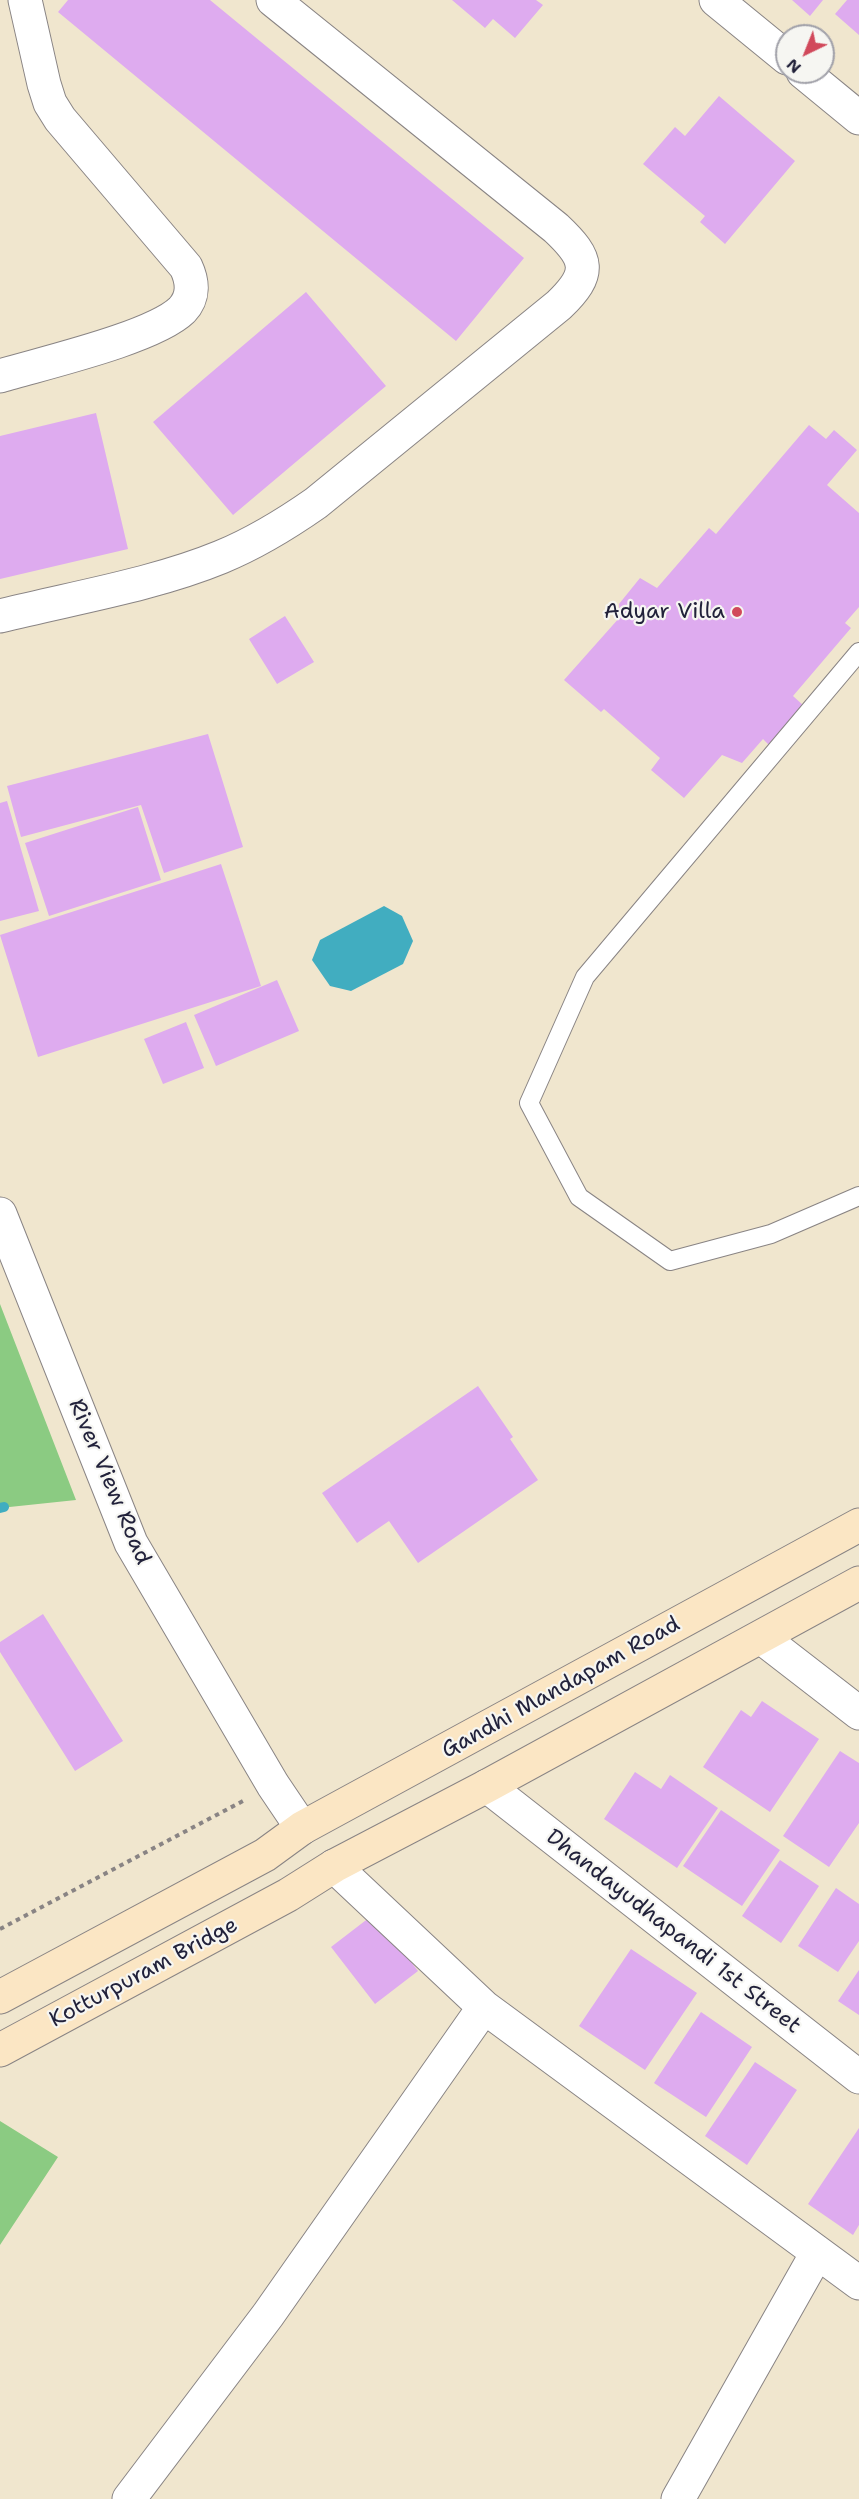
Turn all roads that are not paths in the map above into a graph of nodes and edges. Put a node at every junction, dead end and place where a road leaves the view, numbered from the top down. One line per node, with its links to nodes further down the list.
1 (25, 0): 7 (street)
2 (273, 0): 8 (street)
3 (716, 0): 4 (street)
4 (775, 48)
5 (818, 84): 6 (street)
6 (859, 118)
7 (0, 376)
8 (0, 616)
9 (859, 652): 10 (lane)
10 (859, 1196)
11 (0, 1214): 17 (street, River View Road)
12 (859, 1525): 17 (main road, Gandhi Mandapam Road)
13 (859, 1583): 14 (main road)
14 (762, 1638): 15 (street); 16 (main road)
15 (859, 1713)
16 (487, 1786): 19 (main road); 23 (street, Dhandayudhapandi 1st Street)
17 (302, 1828): 18 (main road, Gandhi Mandapam Road)
18 (266, 1855): 20 (main road, Kotturpuram Bridge)
19 (334, 1866): 21 (street); 22 (main road, Kotturpuram Bridge)
20 (0, 1997)
21 (484, 2007): 24 (street); 26 (street)
22 (0, 2050)
23 (859, 2077)
24 (817, 2253): 25 (street); 27 (street)
25 (859, 2283)
26 (129, 2499)
27 (678, 2499)

